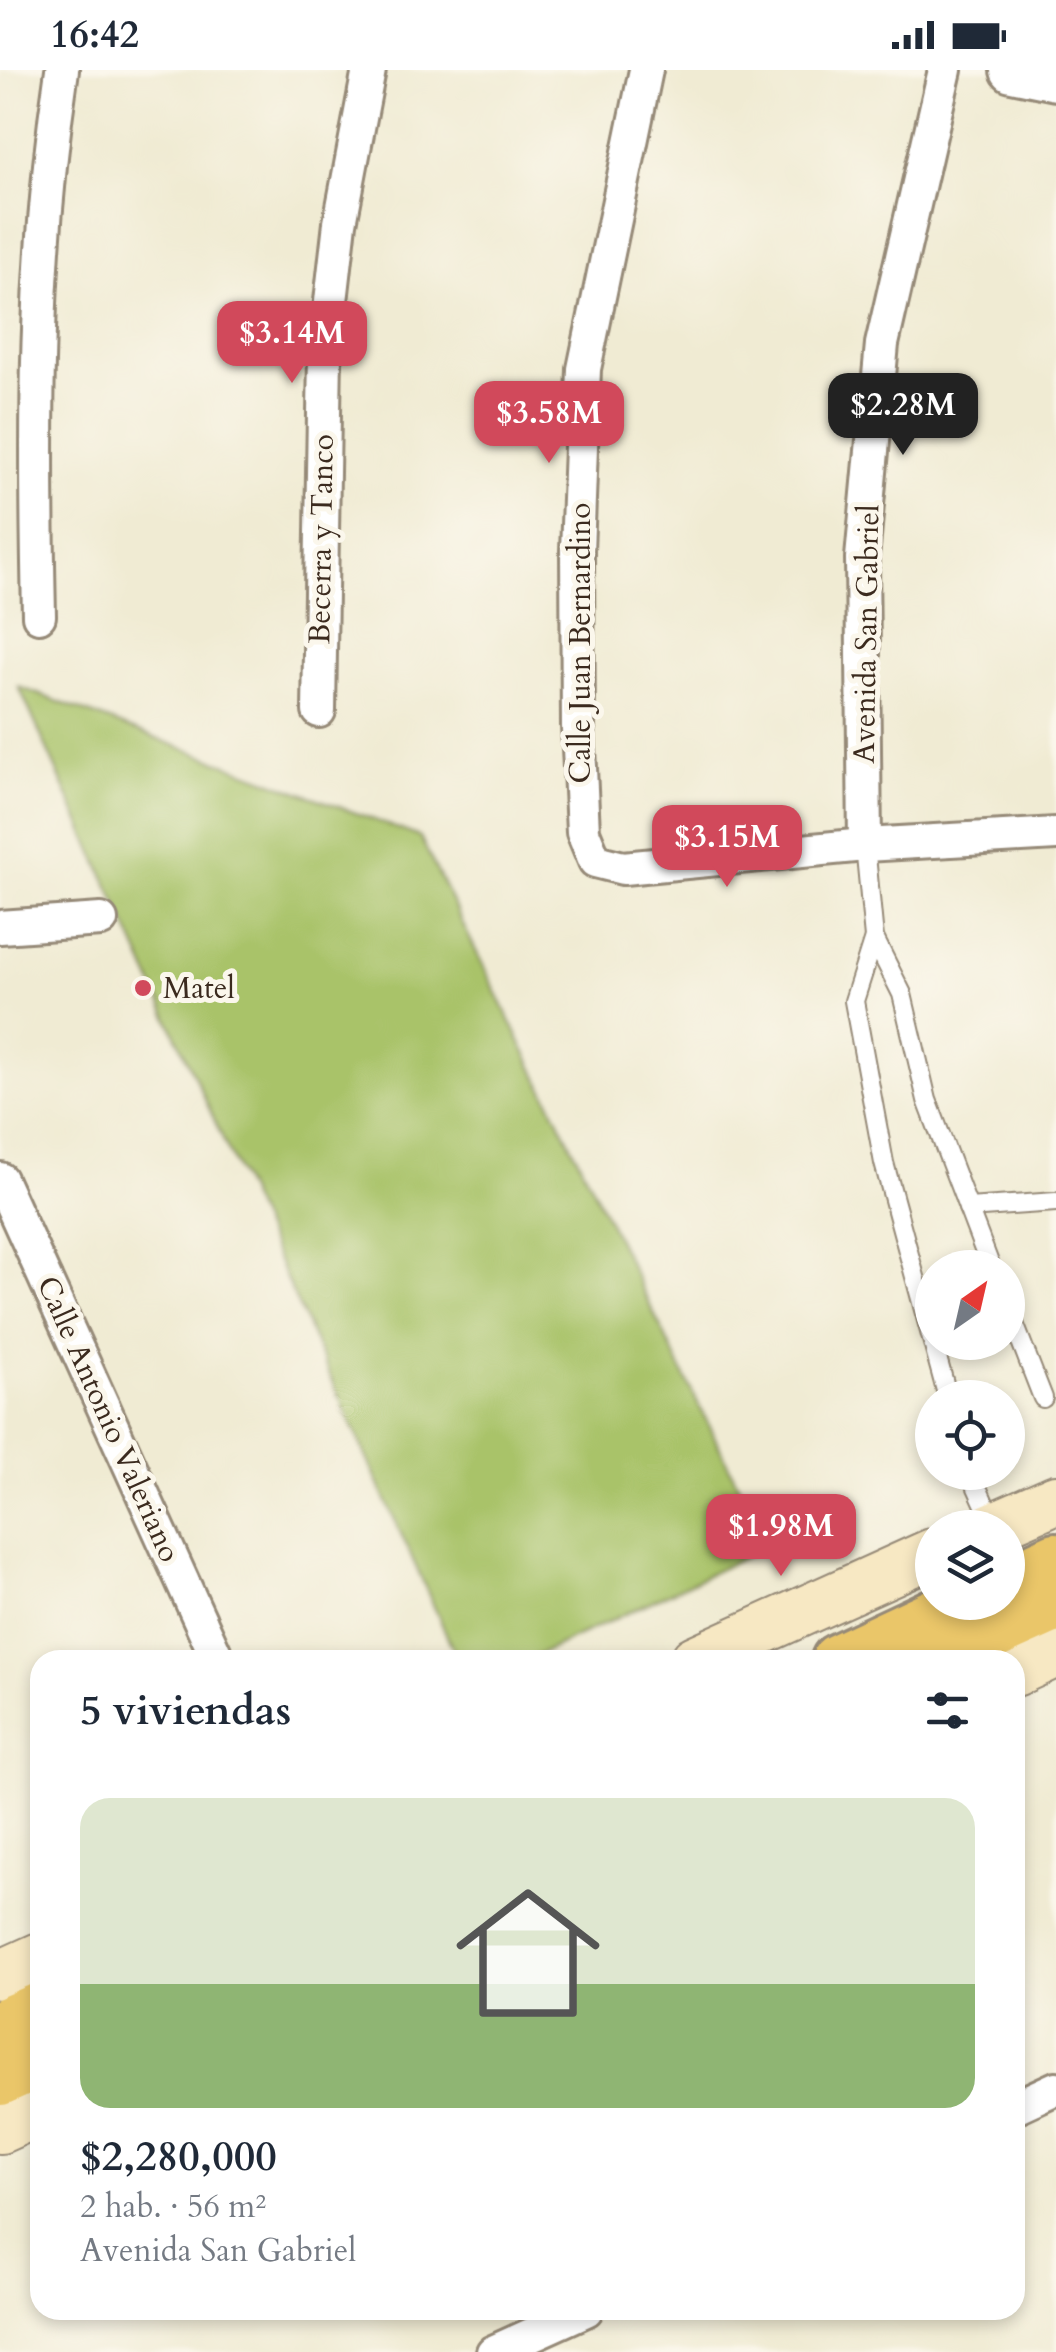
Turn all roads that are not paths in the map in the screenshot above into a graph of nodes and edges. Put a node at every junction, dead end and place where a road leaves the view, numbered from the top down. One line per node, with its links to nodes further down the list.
1 (62, 70): 7 (street)
2 (369, 70): 8 (street, Becerra y Tanco)
3 (646, 70): 10 (street, Calle Juan Bernardino)
4 (945, 70): 10 (street, Avenida San Gabriel)
5 (1012, 70): 6 (street)
6 (1056, 80)
7 (38, 616)
8 (320, 711)
9 (1056, 834): 10 (street)
10 (865, 845): 13 (lane)
11 (101, 920): 12 (street)
12 (0, 927)
13 (874, 938): 16 (lane); 19 (lane)
14 (0, 1178): 28 (street, Calle Antonio Valeriano)
15 (1056, 1202): 16 (lane)
16 (968, 1208): 17 (lane)
17 (984, 1250)
18 (1025, 1352): 20 (lane)
19 (943, 1380)
20 (1043, 1398)
21 (1056, 1498): 22 (main road)
22 (1025, 1512)
23 (1056, 1559): 25 (main road)
24 (915, 1562): 29 (main road)
25 (1025, 1574)
26 (1056, 1605): 31 (main road)
27 (924, 1620): 30 (main road)
28 (213, 1650)
29 (717, 1650)
30 (859, 1650)
31 (956, 1650)
32 (1056, 1653): 33 (main road)
33 (1025, 1667)
34 (30, 1960): 35 (main road)
35 (0, 1974)
36 (30, 2012): 37 (main road)
37 (0, 2026)
38 (30, 2066): 39 (main road)
39 (0, 2079)
40 (1056, 2088): 41 (street)
41 (1025, 2103)
42 (30, 2116): 43 (main road)
43 (0, 2129)
44 (556, 2329): 45 (street)
45 (493, 2352)

